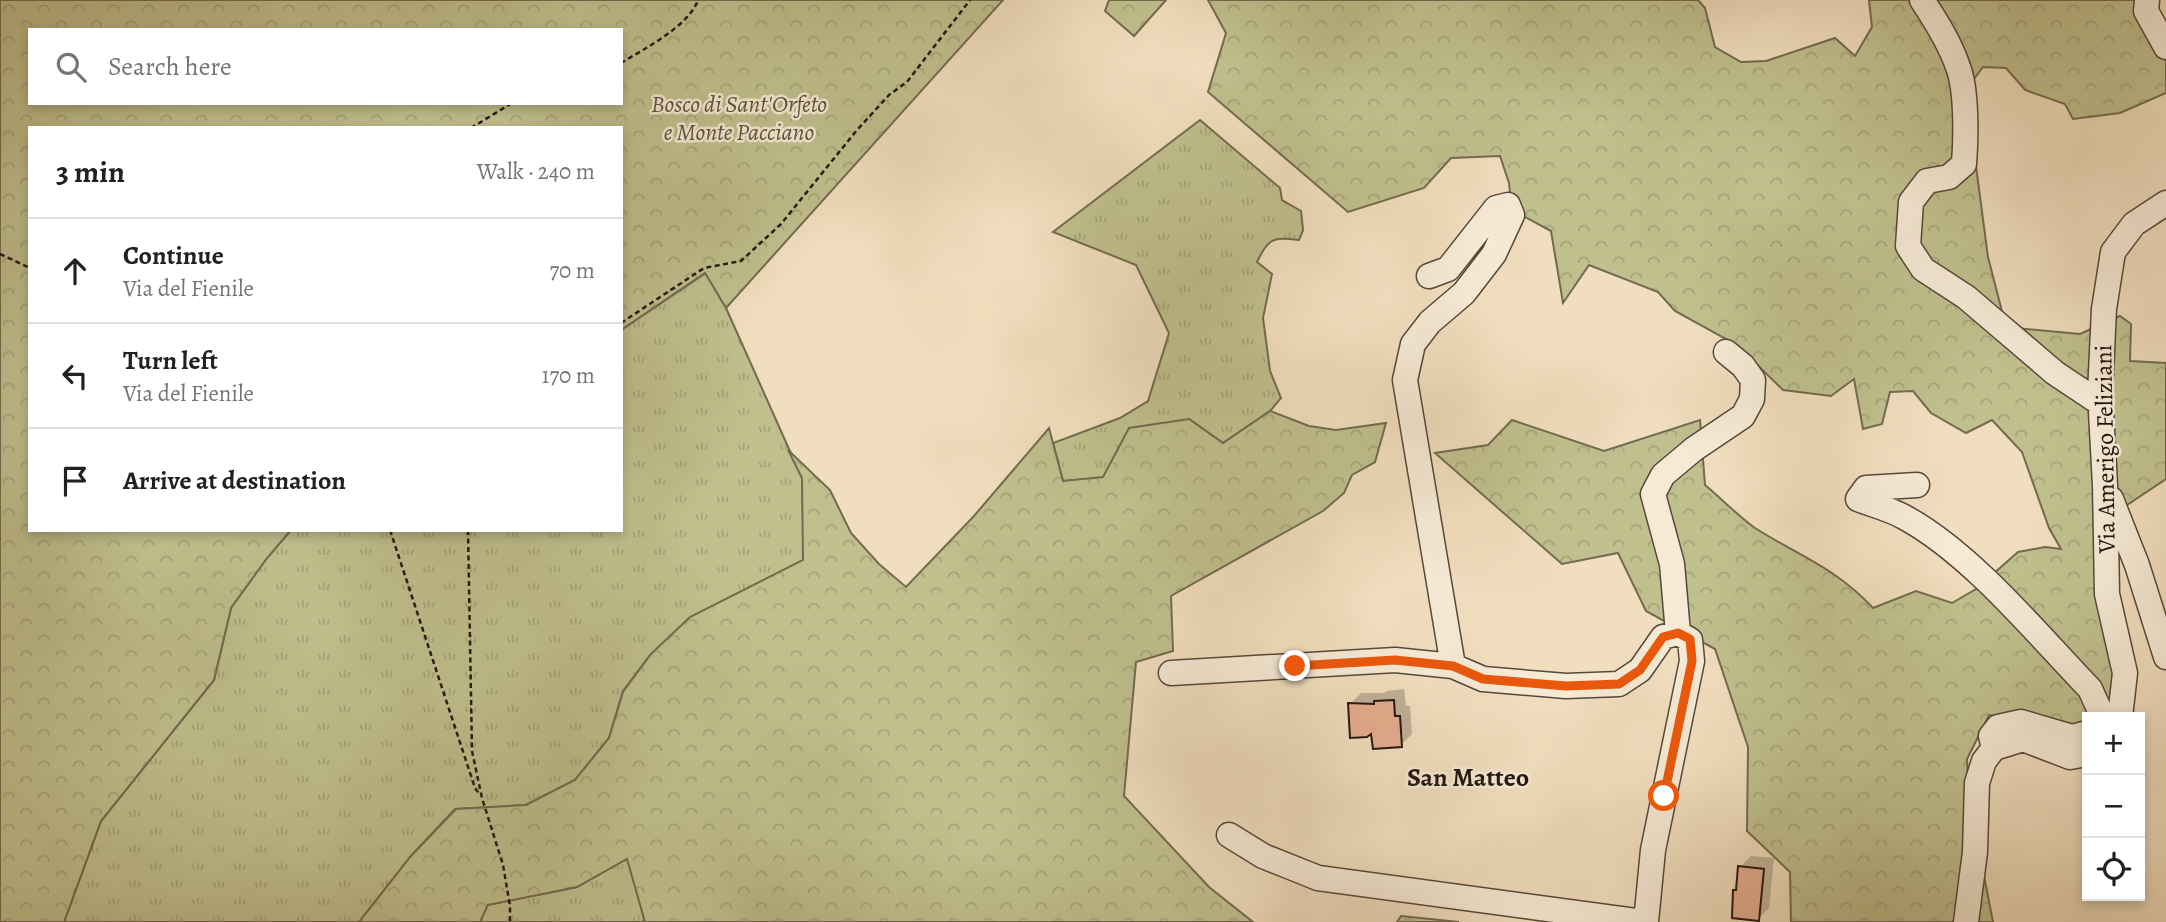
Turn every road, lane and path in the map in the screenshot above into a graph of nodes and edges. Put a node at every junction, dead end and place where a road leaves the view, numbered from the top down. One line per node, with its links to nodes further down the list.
1 (698, 0): 6 (path)
2 (970, 0): 13 (path)
3 (1922, 0): 15 (street)
4 (2147, 0): 5 (street)
5 (2166, 47)
6 (623, 62)
7 (509, 105): 8 (path)
8 (474, 126)
9 (2166, 203): 15 (street, Via Amerigo Feliziani)
10 (0, 254): 11 (path)
11 (28, 267)
12 (1429, 276): 22 (street)
13 (623, 322)
14 (1726, 352): 20 (street)
15 (2100, 403): 17 (street, Via Amerigo Feliziani)
16 (1917, 485): 24 (street)
17 (2105, 485): 21 (street); 25 (street, Via Amerigo Feliziani)
18 (391, 532): 29 (path)
19 (468, 532): 29 (path)
20 (1678, 633): 22 (street); 32 (street)
21 (2166, 657)
22 (1453, 666): 23 (street)
23 (1171, 673)
24 (2100, 712)
25 (2121, 712)
26 (2082, 734): 27 (street)
27 (1994, 748): 28 (street); 33 (street)
28 (2082, 755)
29 (482, 798): 31 (path)
30 (1229, 835): 32 (street)
31 (510, 922)
32 (1644, 922)
33 (1966, 922)

